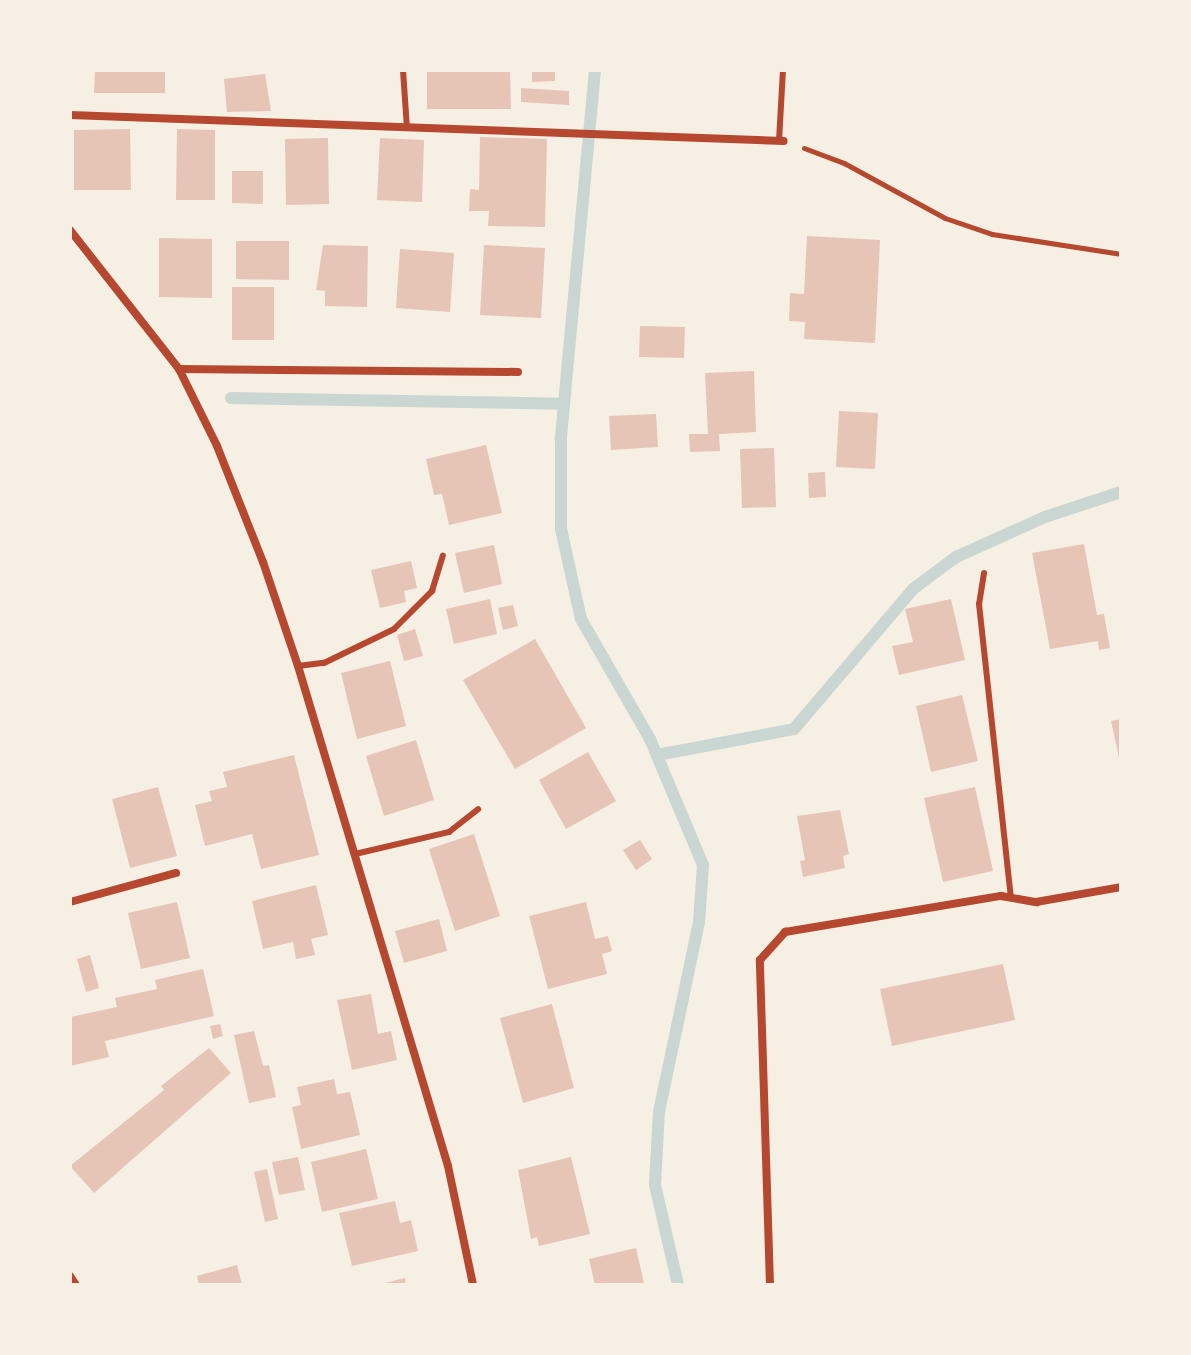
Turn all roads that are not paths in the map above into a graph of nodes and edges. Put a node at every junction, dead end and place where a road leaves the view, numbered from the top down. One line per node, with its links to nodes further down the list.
1 (403, 70): 4 (lane)
2 (783, 70): 5 (lane)
3 (70, 115): 4 (street)
4 (407, 128): 5 (street)
5 (782, 141)
6 (70, 230): 7 (street)
7 (179, 369): 8 (street); 11 (street)
8 (518, 372)
9 (443, 556): 11 (lane)
10 (984, 573): 16 (lane)
11 (298, 666): 13 (street)
12 (478, 809): 13 (lane)
13 (355, 854): 20 (street)
14 (176, 873): 17 (street)
15 (1121, 887): 16 (street)
16 (1011, 898): 21 (street)
17 (70, 902)
18 (70, 1276): 19 (street)
19 (76, 1285)
20 (473, 1285)
21 (770, 1285)

